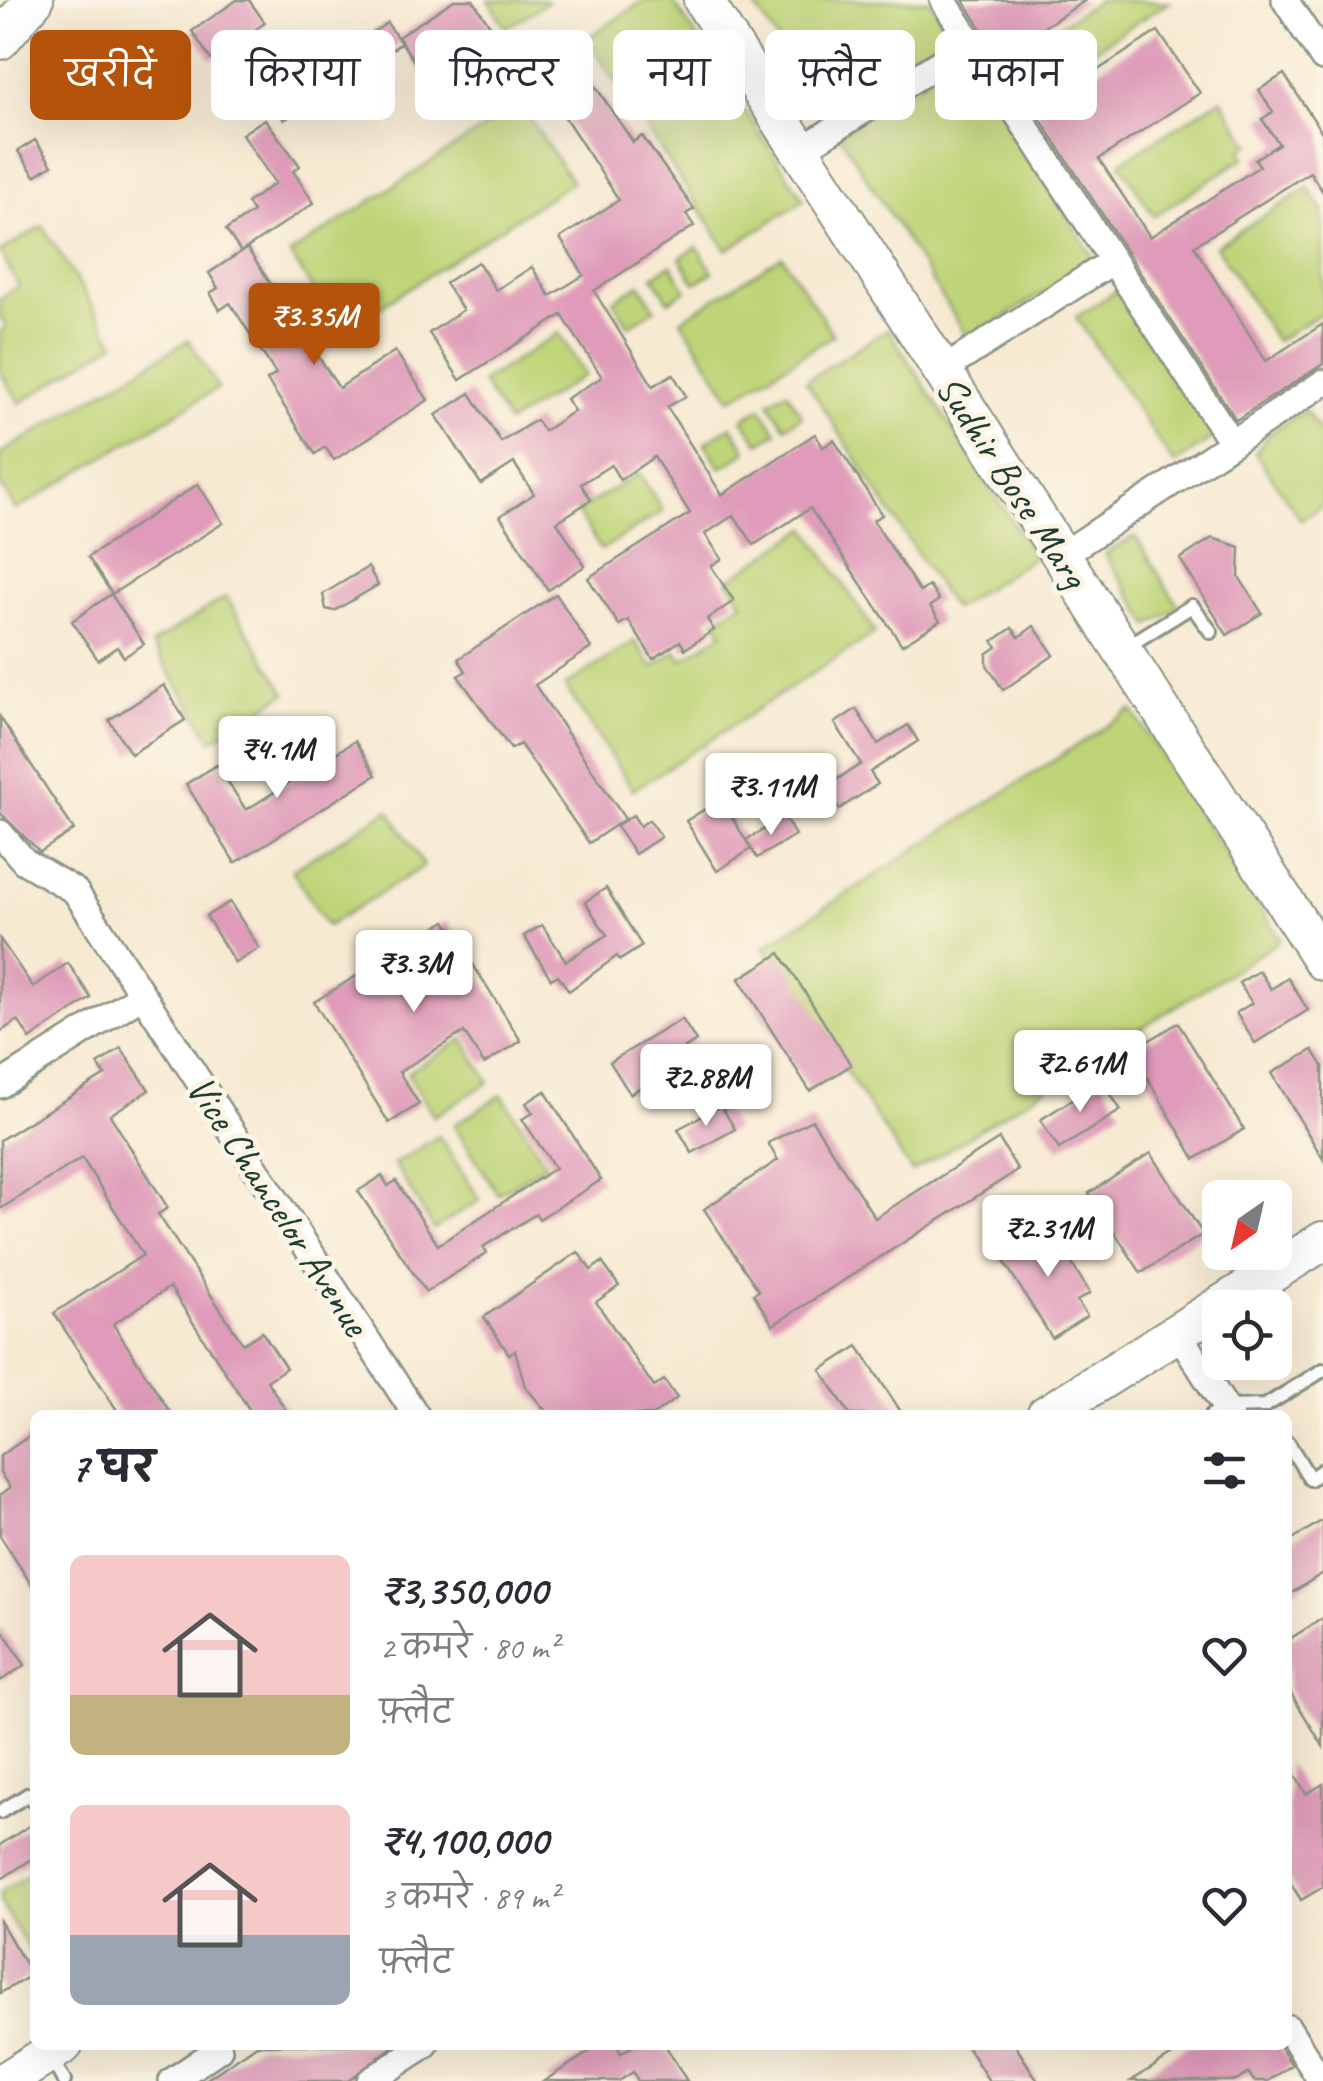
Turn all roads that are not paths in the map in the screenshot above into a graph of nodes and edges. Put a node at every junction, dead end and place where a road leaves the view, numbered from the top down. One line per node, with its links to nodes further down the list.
1 (34, 0): 7 (street)
2 (703, 0): 21 (street, Sudhir Bose Marg)
3 (728, 0): 11 (street, Sudhir Bose Marg)
4 (943, 0): 6 (street)
5 (1285, 0): 8 (street)
6 (962, 30)
7 (0, 40)
8 (1323, 58)
9 (935, 67): 11 (street)
10 (1021, 120): 12 (street)
11 (818, 140): 13 (street, Sudhir Bose Marg)
12 (1113, 261): 13 (street); 15 (street)
13 (960, 359): 16 (street, Sudhir Bose Marg)
14 (1323, 383): 15 (street)
15 (1232, 443): 16 (street)
16 (1086, 539): 18 (street, Sudhir Bose Marg)
17 (1211, 632): 18 (lane)
18 (1139, 639): 20 (street, Sudhir Bose Marg)
19 (0, 833): 22 (street, Vice Chancelor Avenue)
20 (1323, 924)
21 (1323, 961)
22 (142, 995): 23 (street); 27 (street, Vice Chancelor Avenue)
23 (0, 1085)
24 (1323, 1241): 25 (street)
25 (1177, 1331): 28 (street); 29 (street)
26 (1323, 1370): 30 (lane)
27 (413, 1410)
28 (1054, 1410)
29 (1221, 1410)
30 (1268, 1410)
31 (1292, 1450): 32 (lane)
32 (1323, 1470)
33 (30, 1794): 34 (lane)
34 (0, 1812)
35 (1292, 2034): 42 (street)
36 (215, 2050): 40 (street)
37 (417, 2050): 41 (street)
38 (59, 2060): 39 (street)
39 (6, 2081)
40 (172, 2081)
41 (370, 2081)
42 (1321, 2081)

